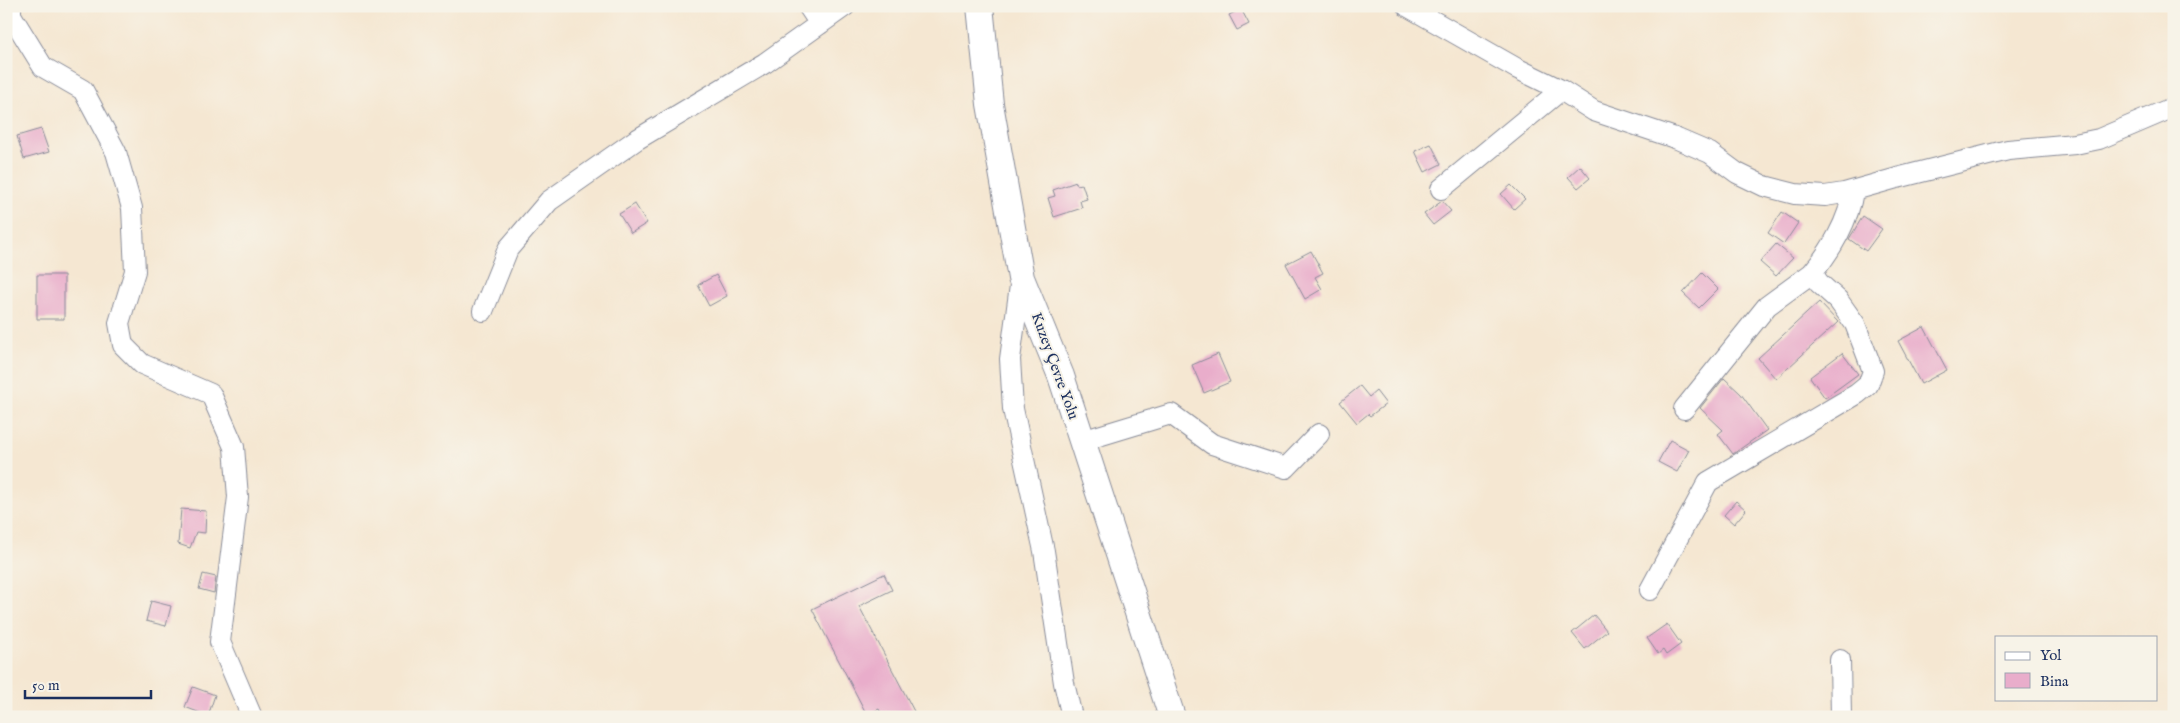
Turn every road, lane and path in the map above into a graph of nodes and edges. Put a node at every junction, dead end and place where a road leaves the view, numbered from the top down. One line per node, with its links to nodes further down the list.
1 (11, 6): 19 (street)
2 (808, 6): 6 (street)
3 (845, 6): 6 (street)
4 (980, 6): 12 (main road, Kuzey Çevre Yolu)
5 (1407, 6): 7 (street)
6 (820, 24): 13 (street)
7 (1561, 90): 9 (street); 10 (street)
8 (2174, 107): 10 (street)
9 (1441, 189)
10 (1853, 191): 11 (street)
11 (1812, 273): 14 (street); 17 (street)
12 (1021, 278): 16 (main road, Kuzey Çevre Yolu); 20 (street)
13 (483, 311)
14 (1684, 409)
15 (1319, 434): 16 (street)
16 (1082, 441): 21 (main road, Kuzey Çevre Yolu)
17 (1650, 590)
18 (1840, 660): 22 (street)
19 (252, 717)
20 (1072, 717)
21 (1172, 717)
22 (1840, 717)

